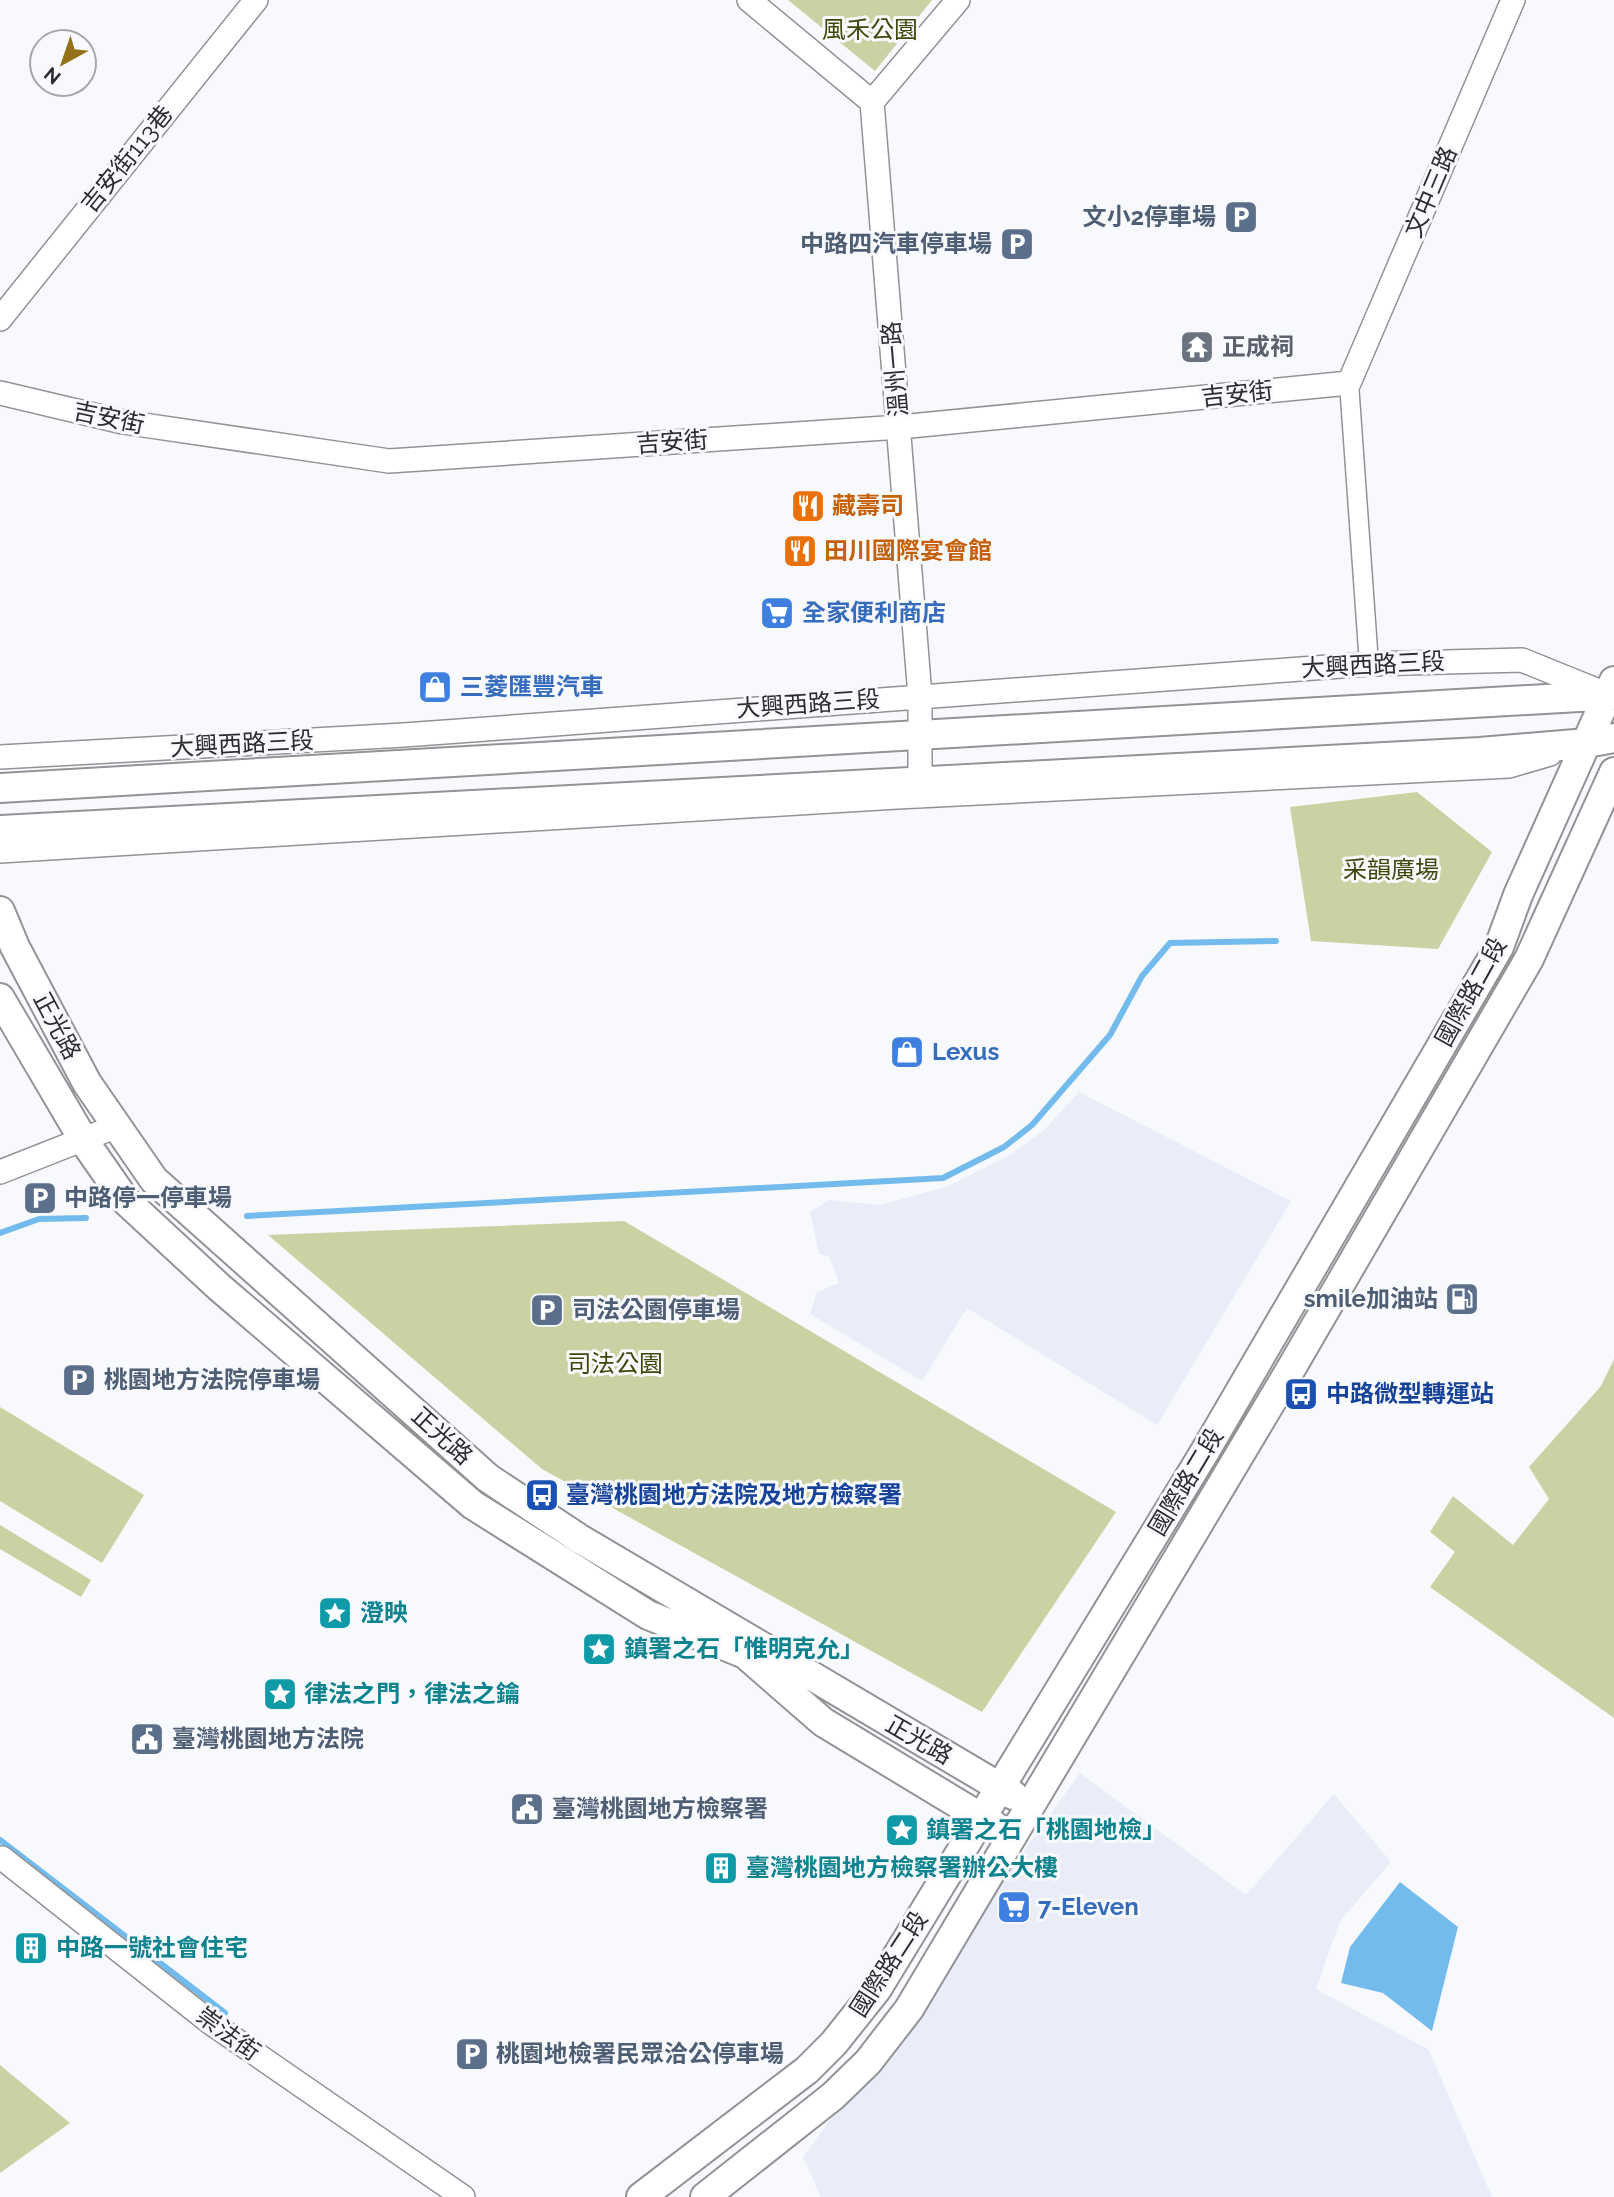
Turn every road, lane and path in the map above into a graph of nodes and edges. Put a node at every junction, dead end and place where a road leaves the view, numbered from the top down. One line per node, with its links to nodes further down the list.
1 (256, 0): 6 (street, 吉安街113巷)
2 (749, 0): 5 (street)
3 (958, 0): 5 (street)
4 (1513, 0): 7 (street, 文中三路)
5 (872, 102): 9 (street, 溫州一路)
6 (0, 319)
7 (1349, 383): 9 (street, 吉安街); 10 (street)
8 (0, 393): 9 (street, 吉安街)
9 (900, 427): 12 (street, 溫州一路)
10 (1368, 664): 11 (street, 大興西路三段); 12 (street, 大興西路三段)
11 (1612, 690): 13 (street, 大興西路三段); 14 (street, 國際路二段)
12 (920, 696): 13 (street, 溫州一路); 15 (street, 大興西路三段)
13 (921, 734): 17 (street, 大興西路三段); 18 (street, 溫州一路)
14 (1600, 741): 18 (street); 26 (street, 國際路二段)
15 (0, 757)
16 (1614, 772): 27 (street, 國際路二段)
17 (0, 788)
18 (921, 788): 19 (street); 20 (street)
19 (0, 830)
20 (0, 852)
21 (0, 911): 23 (street, 正光路)
22 (0, 998): 24 (street, 正光路)
23 (117, 1126): 24 (street); 28 (street, 正光路)
24 (84, 1141): 25 (street); 29 (street, 正光路)
25 (0, 1172)
26 (1306, 1278): 27 (street); 30 (street, 國際路二段)
27 (1334, 1295): 31 (street, 國際路二段)
28 (593, 1546): 29 (street); 30 (street, 正光路)
29 (578, 1572): 32 (street, 正光路)
30 (999, 1787): 31 (street, 正光路); 32 (street, 國際路二段)
31 (1030, 1805): 33 (street, 國際路二段)
32 (981, 1818): 33 (street, 正光路); 36 (street, 國際路二段)
33 (1013, 1836): 37 (street, 國際路二段)
34 (2, 1858): 35 (street, 崇法街)
35 (463, 2197)
36 (641, 2197)
37 (705, 2197)

